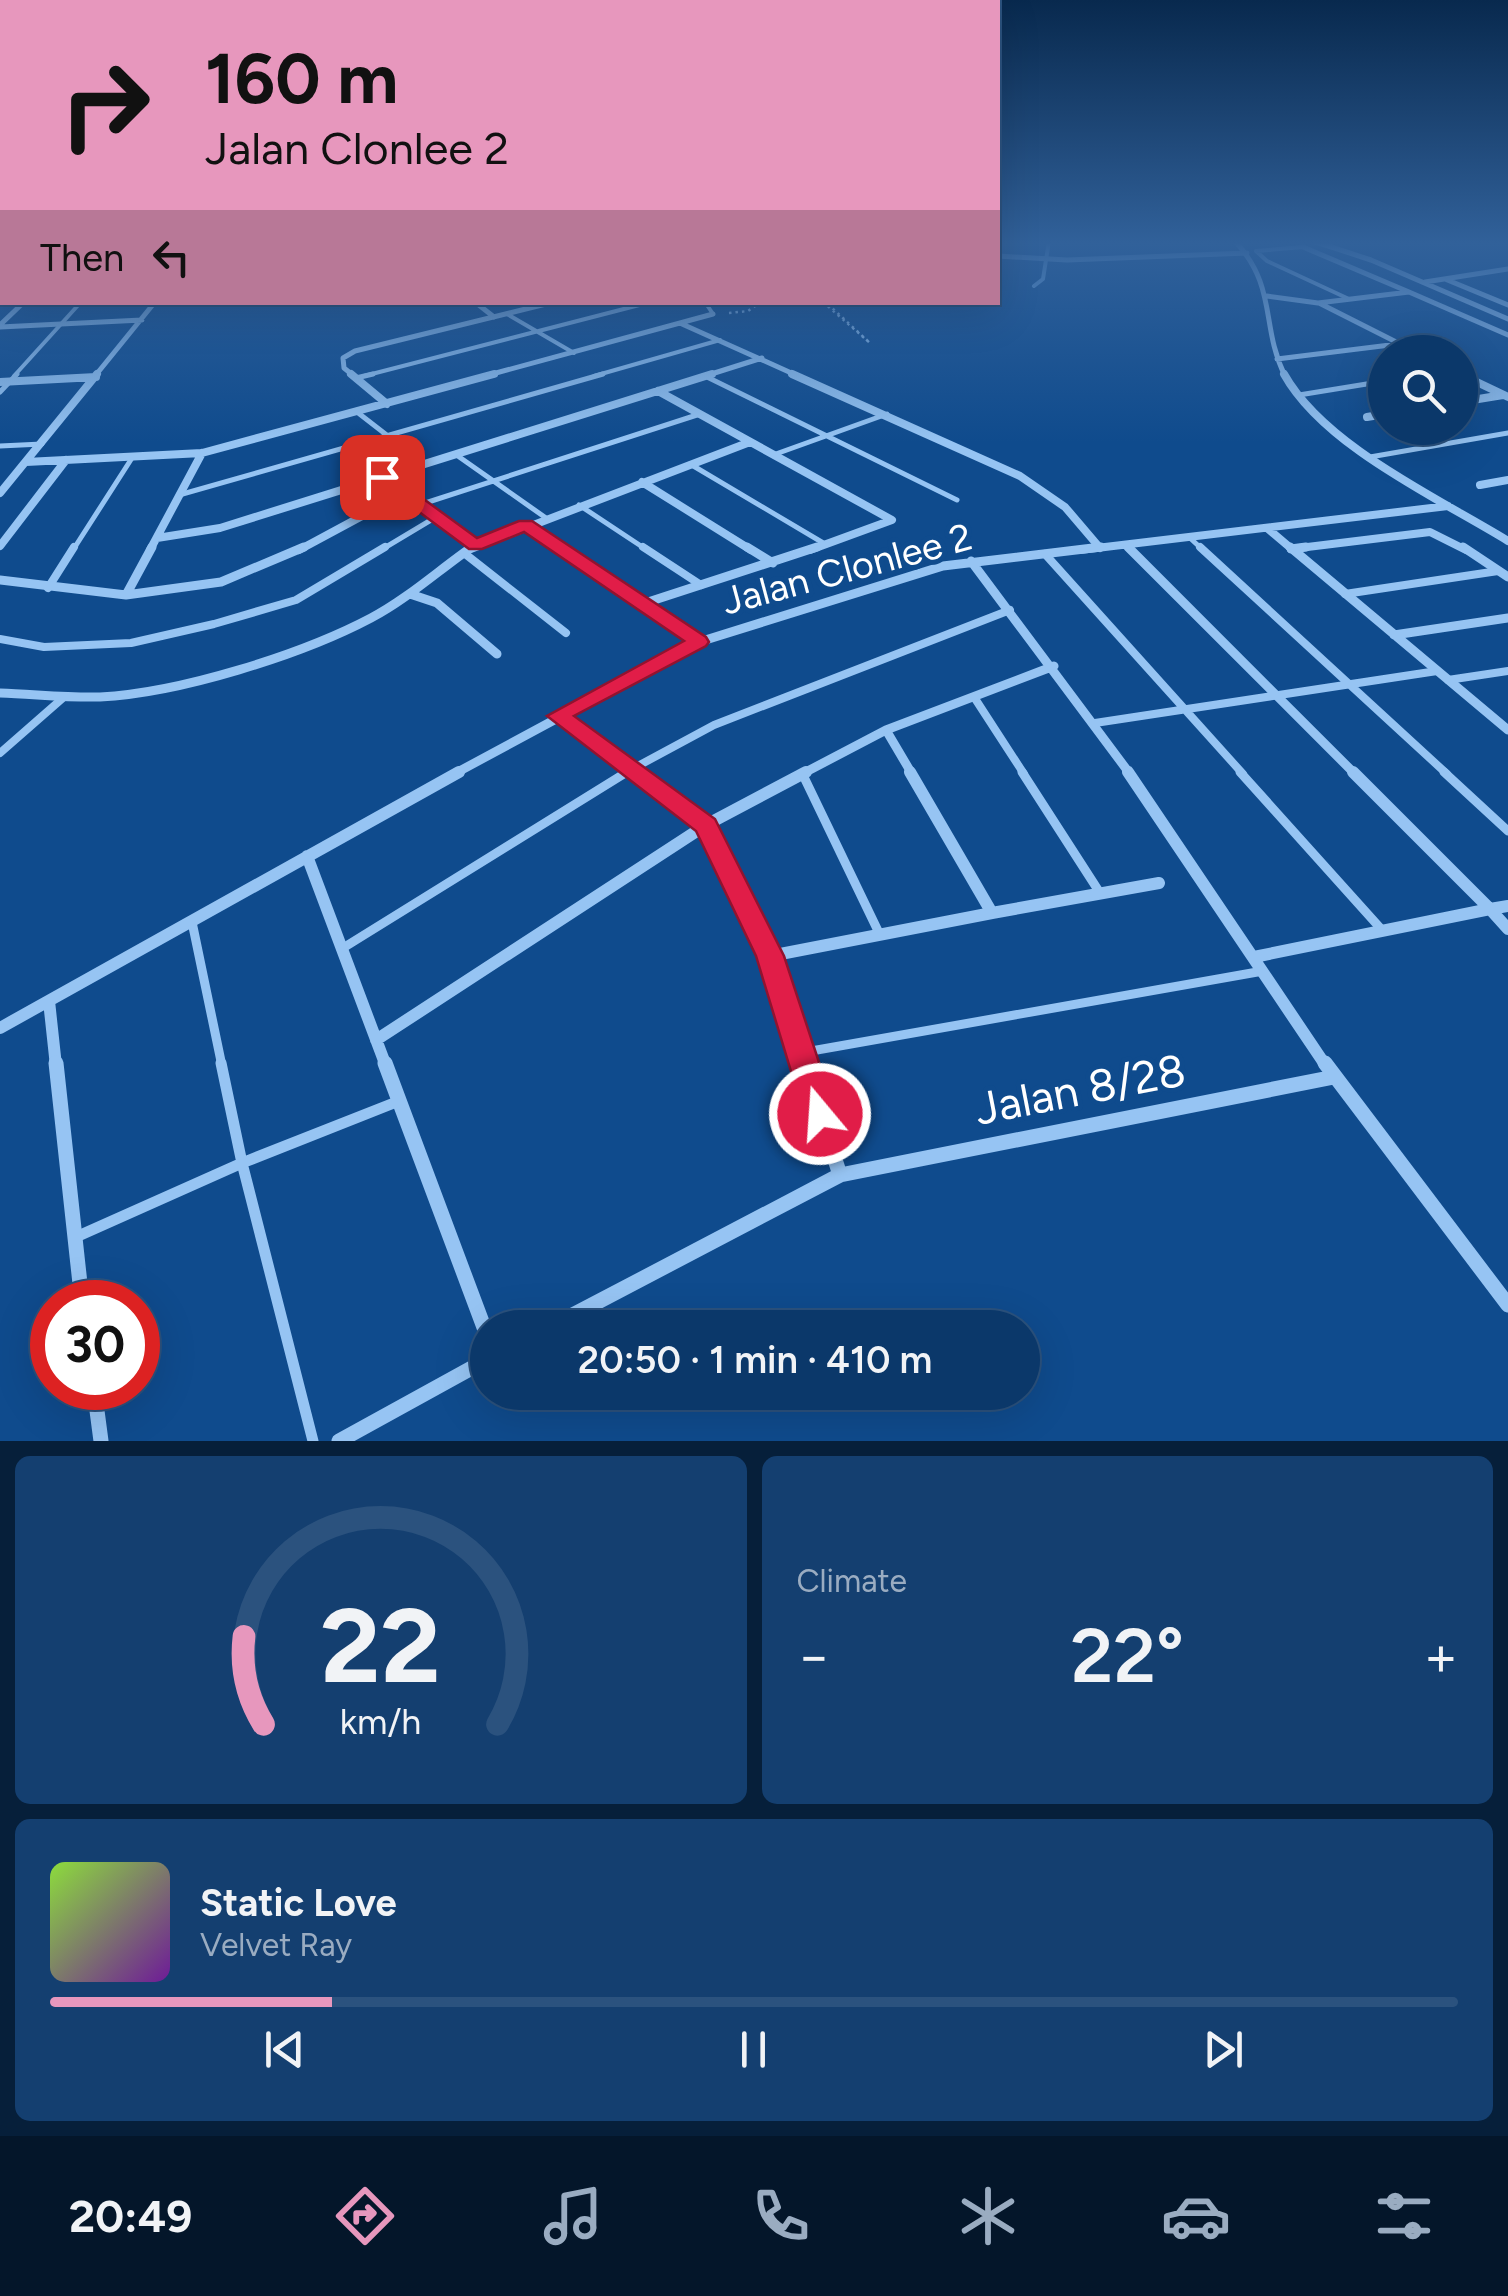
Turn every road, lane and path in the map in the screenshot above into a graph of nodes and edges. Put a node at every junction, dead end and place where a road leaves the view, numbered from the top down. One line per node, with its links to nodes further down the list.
1 (18, 308): 22 (street)
2 (76, 308): 20 (lane)
3 (150, 308): 19 (street)
4 (483, 308): 17 (street)
5 (530, 308): 15 (street)
6 (627, 308): 23 (lane)
7 (710, 308): 16 (lane)
8 (752, 308): 16 (path)
9 (830, 308): 10 (path)
10 (832, 308)
11 (1270, 308): 30 (street)
12 (1328, 308): 24 (street)
13 (1446, 308): 25 (street)
14 (1484, 308): 18 (street)
15 (507, 314): 17 (street); 23 (lane)
16 (713, 314): 21 (street)
17 (494, 317): 33 (street)
18 (1508, 318)
19 (142, 320): 20 (street); 32 (street)
20 (62, 324): 22 (street); 34 (lane)
21 (682, 324): 26 (street); 28 (street)
22 (0, 326)
23 (538, 332): 28 (lane); 33 (lane)
24 (1380, 335)
25 (1508, 335)
26 (720, 340): 29 (street); 47 (lane)
27 (1368, 348): 30 (street)
28 (574, 354): 42 (street)
29 (762, 358): 31 (street); 45 (street)
30 (1277, 359): 39 (street)
31 (705, 376): 37 (street); 48 (lane)
32 (96, 377): 34 (street); 50 (street)
33 (356, 378): 42 (street)
34 (5, 382): 38 (lane)
35 (1478, 383): 40 (street)
36 (1368, 384): 39 (lane)
37 (658, 390): 44 (street); 53 (street)
38 (0, 392)
39 (1299, 395): 55 (street)
40 (1506, 396): 41 (street)
41 (1478, 400)
42 (387, 404): 43 (street)
43 (357, 412): 47 (lane); 52 (street)
44 (700, 414): 49 (street); 63 (lane)
45 (887, 414): 48 (lane); 86 (street)
46 (1508, 433): 55 (lane)
47 (386, 436): 59 (lane); 68 (lane)
48 (826, 436): 54 (lane); 69 (lane)
49 (750, 442): 54 (street); 60 (street)
50 (42, 444): 51 (lane); 58 (street)
51 (0, 446)
52 (202, 454): 56 (street); 68 (street)
53 (455, 454): 59 (street); 63 (lane)
54 (773, 455): 82 (street)
55 (1370, 457): 72 (street)
56 (132, 458): 57 (street); 96 (lane)
57 (66, 460): 58 (street); 85 (street)
58 (26, 462): 66 (street)
59 (424, 464): 61 (street)
60 (690, 464): 64 (street); 82 (lane)
61 (382, 477): 67 (street); 79 (street)
62 (1508, 480): 65 (street)
63 (493, 481): 70 (lane); 74 (lane)
64 (642, 482): 71 (street); 91 (street)
65 (1480, 484)
66 (0, 493)
67 (404, 494): 70 (street); 99 (street)
68 (179, 496): 79 (street)
69 (957, 500)
70 (419, 505): 73 (street)
71 (580, 505): 74 (street); 95 (lane)
72 (1448, 506): 76 (street, Jalan Clonlee 2); 78 (street)
73 (436, 518): 83 (street); 105 (lane)
74 (546, 518): 75 (street)
75 (525, 525): 83 (street); 100 (street)
76 (1267, 528): 80 (street, Jalan Clonlee 2); 87 (street)
77 (1508, 529): 78 (lane)
78 (1493, 532): 81 (street)
79 (157, 538): 99 (street)
80 (1190, 538): 84 (street, Jalan Clonlee 2); 112 (lane)
81 (1508, 541)
82 (824, 544): 91 (street)
83 (475, 545): 88 (street)
84 (1126, 545): 86 (street, Jalan Clonlee 2); 114 (street)
85 (0, 546)
86 (1100, 548): 89 (street, Jalan Clonlee 2)
87 (1292, 549): 92 (street); 98 (street)
88 (464, 553): 97 (street); 103 (lane)
89 (1045, 554): 90 (street, Jalan Clonlee 2); 117 (lane)
90 (972, 561): 101 (street); 106 (street, Jalan Clonlee 2)
91 (773, 562): 95 (street)
92 (1498, 571): 93 (street); 98 (lane)
93 (1508, 578)
94 (0, 580): 96 (street)
95 (701, 586): 100 (street)
96 (48, 588): 99 (street)
97 (410, 594): 107 (street); 115 (street)
98 (1345, 594): 104 (street)
99 (126, 595)
100 (642, 604): 106 (street)
101 (1010, 610): 108 (street); 123 (lane)
102 (1508, 618): 104 (street)
103 (566, 633)
104 (1394, 635): 109 (street)
105 (0, 639)
106 (699, 642): 118 (street, Jalan Clonlee 2)
107 (497, 654)
108 (1054, 666): 116 (street); 119 (street)
109 (1438, 671): 111 (street); 112 (lane)
110 (1508, 671): 111 (lane)
111 (1448, 680): 121 (street)
112 (1347, 684): 114 (lane); 126 (lane)
113 (0, 693): 115 (street)
114 (1276, 696): 117 (lane); 131 (street)
115 (64, 697): 122 (lane)
116 (974, 697): 120 (street); 129 (lane)
117 (1180, 708): 119 (lane); 135 (lane)
118 (559, 716): 123 (street); 127 (street, Jalan Clonlee 2)
119 (1095, 722): 139 (street)
120 (886, 730): 124 (street); 132 (street)
121 (1508, 730)
122 (0, 754)
123 (629, 771): 125 (street); 137 (lane)
124 (802, 773): 125 (street); 136 (lane)
125 (706, 826): 138 (street); 143 (street)
126 (1508, 831)
127 (307, 856): 133 (street, Jalan Clonlee 2); 137 (street)
128 (1160, 883): 129 (street)
129 (1100, 893): 132 (street)
130 (1508, 906): 131 (street)
131 (1490, 910): 134 (street); 135 (street)
132 (992, 913): 136 (street)
133 (192, 922): 141 (street, Jalan Clonlee 2); 147 (lane)
134 (1508, 929)
135 (1382, 930): 139 (street)
136 (880, 935): 138 (street)
137 (343, 948): 143 (street)
138 (770, 956): 144 (street)
139 (1254, 956): 140 (street)
140 (1263, 971): 144 (lane); 145 (street)
141 (49, 1002): 142 (street, Jalan Clonlee 2); 149 (street)
142 (0, 1028)
143 (376, 1040): 146 (street)
144 (800, 1053): 148 (street)
145 (1334, 1077): 148 (street, Jalan 8/28); 151 (street)
146 (399, 1101): 147 (lane); 152 (street)
147 (242, 1163): 149 (lane); 157 (lane)
148 (840, 1175): 153 (street, Jalan 8/28)
149 (74, 1238): 150 (street)
150 (79, 1280)
151 (1508, 1306)
152 (477, 1310)
153 (582, 1310)
154 (470, 1370): 158 (street)
155 (97, 1410): 156 (street)
156 (101, 1441)
157 (313, 1441)
158 (339, 1441)

